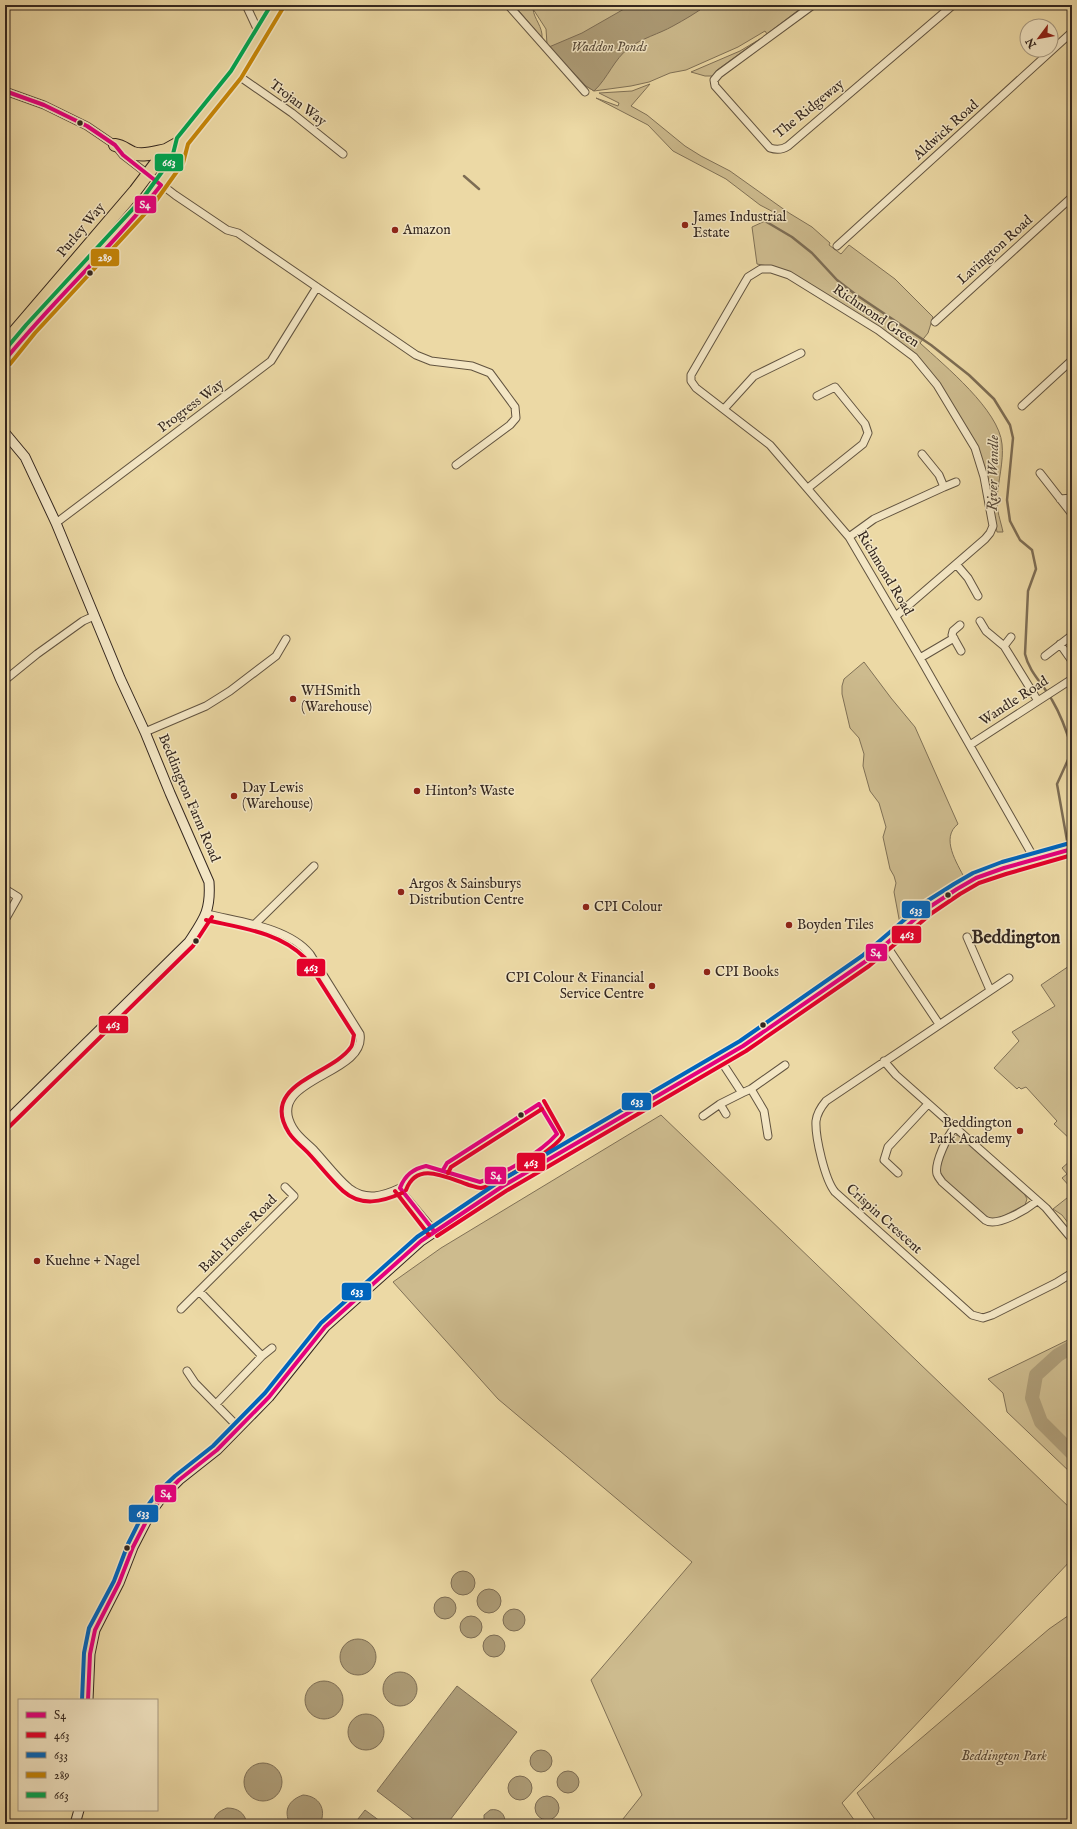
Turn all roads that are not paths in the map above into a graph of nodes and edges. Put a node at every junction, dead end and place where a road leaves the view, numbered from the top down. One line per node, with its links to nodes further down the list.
1 (246, 5): 7 (street)
2 (278, 5): 7 (highway, Purley Way)
3 (508, 5): 10 (street)
4 (813, 5): 5 (street, The Ridgeway)
5 (953, 5)
6 (1072, 32): 18 (street, Aldwick Road)
7 (260, 36): 8 (highway, Purley Way)
8 (236, 74): 11 (highway, Purley Way); 14 (street, Trojan Way)
9 (5, 91): 12 (street)
10 (585, 92)
11 (182, 141): 13 (highway, Purley Way); 16 (highway, Purley Way)
12 (115, 144): 13 (highway); 15 (street)
13 (166, 150): 15 (highway, Purley Way)
14 (343, 154)
15 (148, 174): 16 (street); 21 (highway, Purley Way)
16 (161, 185): 19 (street); 21 (highway, Purley Way)
17 (1072, 197): 20 (street, Lavington Road)
18 (837, 246)
19 (317, 287): 31 (street); 39 (street, Progress Way)
20 (935, 322)
21 (8, 343): 23 (highway, Purley Way)
22 (801, 353): 28 (street)
23 (5, 360)
24 (1072, 360): 27 (street)
25 (691, 381): 28 (street, Richmond Road); 41 (street, Richmond Green)
26 (817, 396): 35 (street)
27 (1022, 406)
28 (724, 409): 35 (street, Richmond Road)
29 (5, 434): 39 (main road, Beddington Farm Road)
30 (922, 454): 34 (street)
31 (456, 465)
32 (1040, 473): 37 (street)
33 (956, 482): 34 (street)
34 (944, 487): 40 (street)
35 (808, 488): 40 (street, Richmond Road)
36 (1072, 498): 37 (street)
37 (1060, 499): 38 (street)
38 (1072, 514)
39 (56, 523): 43 (main road, Beddington Farm Road)
40 (849, 537): 44 (street, Richmond Road)
41 (956, 564): 42 (street); 44 (street, Richmond Green)
42 (978, 596)
43 (94, 616): 58 (street); 60 (main road, Beddington Farm Road)
44 (896, 616): 55 (street, Richmond Road)
45 (980, 621): 52 (street)
46 (960, 625): 49 (street)
47 (1071, 636): 51 (street)
48 (1011, 637): 52 (street)
49 (954, 638): 53 (street); 55 (street)
50 (286, 640): 60 (street)
51 (1060, 644): 54 (street); 56 (street)
52 (1004, 646): 59 (street)
53 (961, 651)
54 (1045, 656)
55 (920, 658): 61 (street, Richmond Road)
56 (1072, 661)
57 (1072, 679): 59 (street, Wandle Road)
58 (5, 680)
59 (1040, 700): 61 (street, Wandle Road)
60 (145, 732): 66 (main road, Beddington Farm Road)
61 (970, 745): 63 (street, Richmond Road)
62 (1068, 850): 63 (main road)
63 (1034, 858): 70 (main road)
64 (314, 866): 68 (street)
65 (5, 889): 67 (street)
66 (207, 914): 68 (street); 83 (main road, Beddington Farm Road)
67 (5, 920)
68 (254, 925): 89 (street)
69 (967, 937): 72 (street)
70 (886, 946): 73 (street); 74 (main road)
71 (1009, 978): 72 (street, Crispin Crescent)
72 (990, 990): 73 (street, Crispin Crescent)
73 (939, 1024): 75 (street, Crispin Crescent)
74 (721, 1060): 78 (street); 89 (main road)
75 (884, 1061): 80 (street); 91 (street, Crispin Crescent)
76 (785, 1065): 77 (street)
77 (751, 1089): 78 (street); 85 (street)
78 (742, 1093): 79 (street)
79 (720, 1104): 81 (street); 82 (street)
80 (928, 1104): 84 (street); 86 (street)
81 (726, 1114)
82 (703, 1116)
83 (5, 1123)
84 (955, 1127): 88 (street); 88 (street)
85 (768, 1136)
86 (898, 1173)
87 (285, 1187): 92 (street, Bath House Road)
88 (1037, 1201): 90 (street)
89 (434, 1232): 98 (main road)
90 (1072, 1239)
91 (1072, 1273)
92 (199, 1291): 93 (street); 95 (street, Bath House Road)
93 (181, 1309)
94 (272, 1348): 95 (street)
95 (262, 1356): 97 (street)
96 (187, 1371): 97 (street)
97 (216, 1404): 98 (street)
98 (239, 1428): 99 (main road)
99 (88, 1699)
100 (79, 1811): 101 (main road)
101 (75, 1824)

